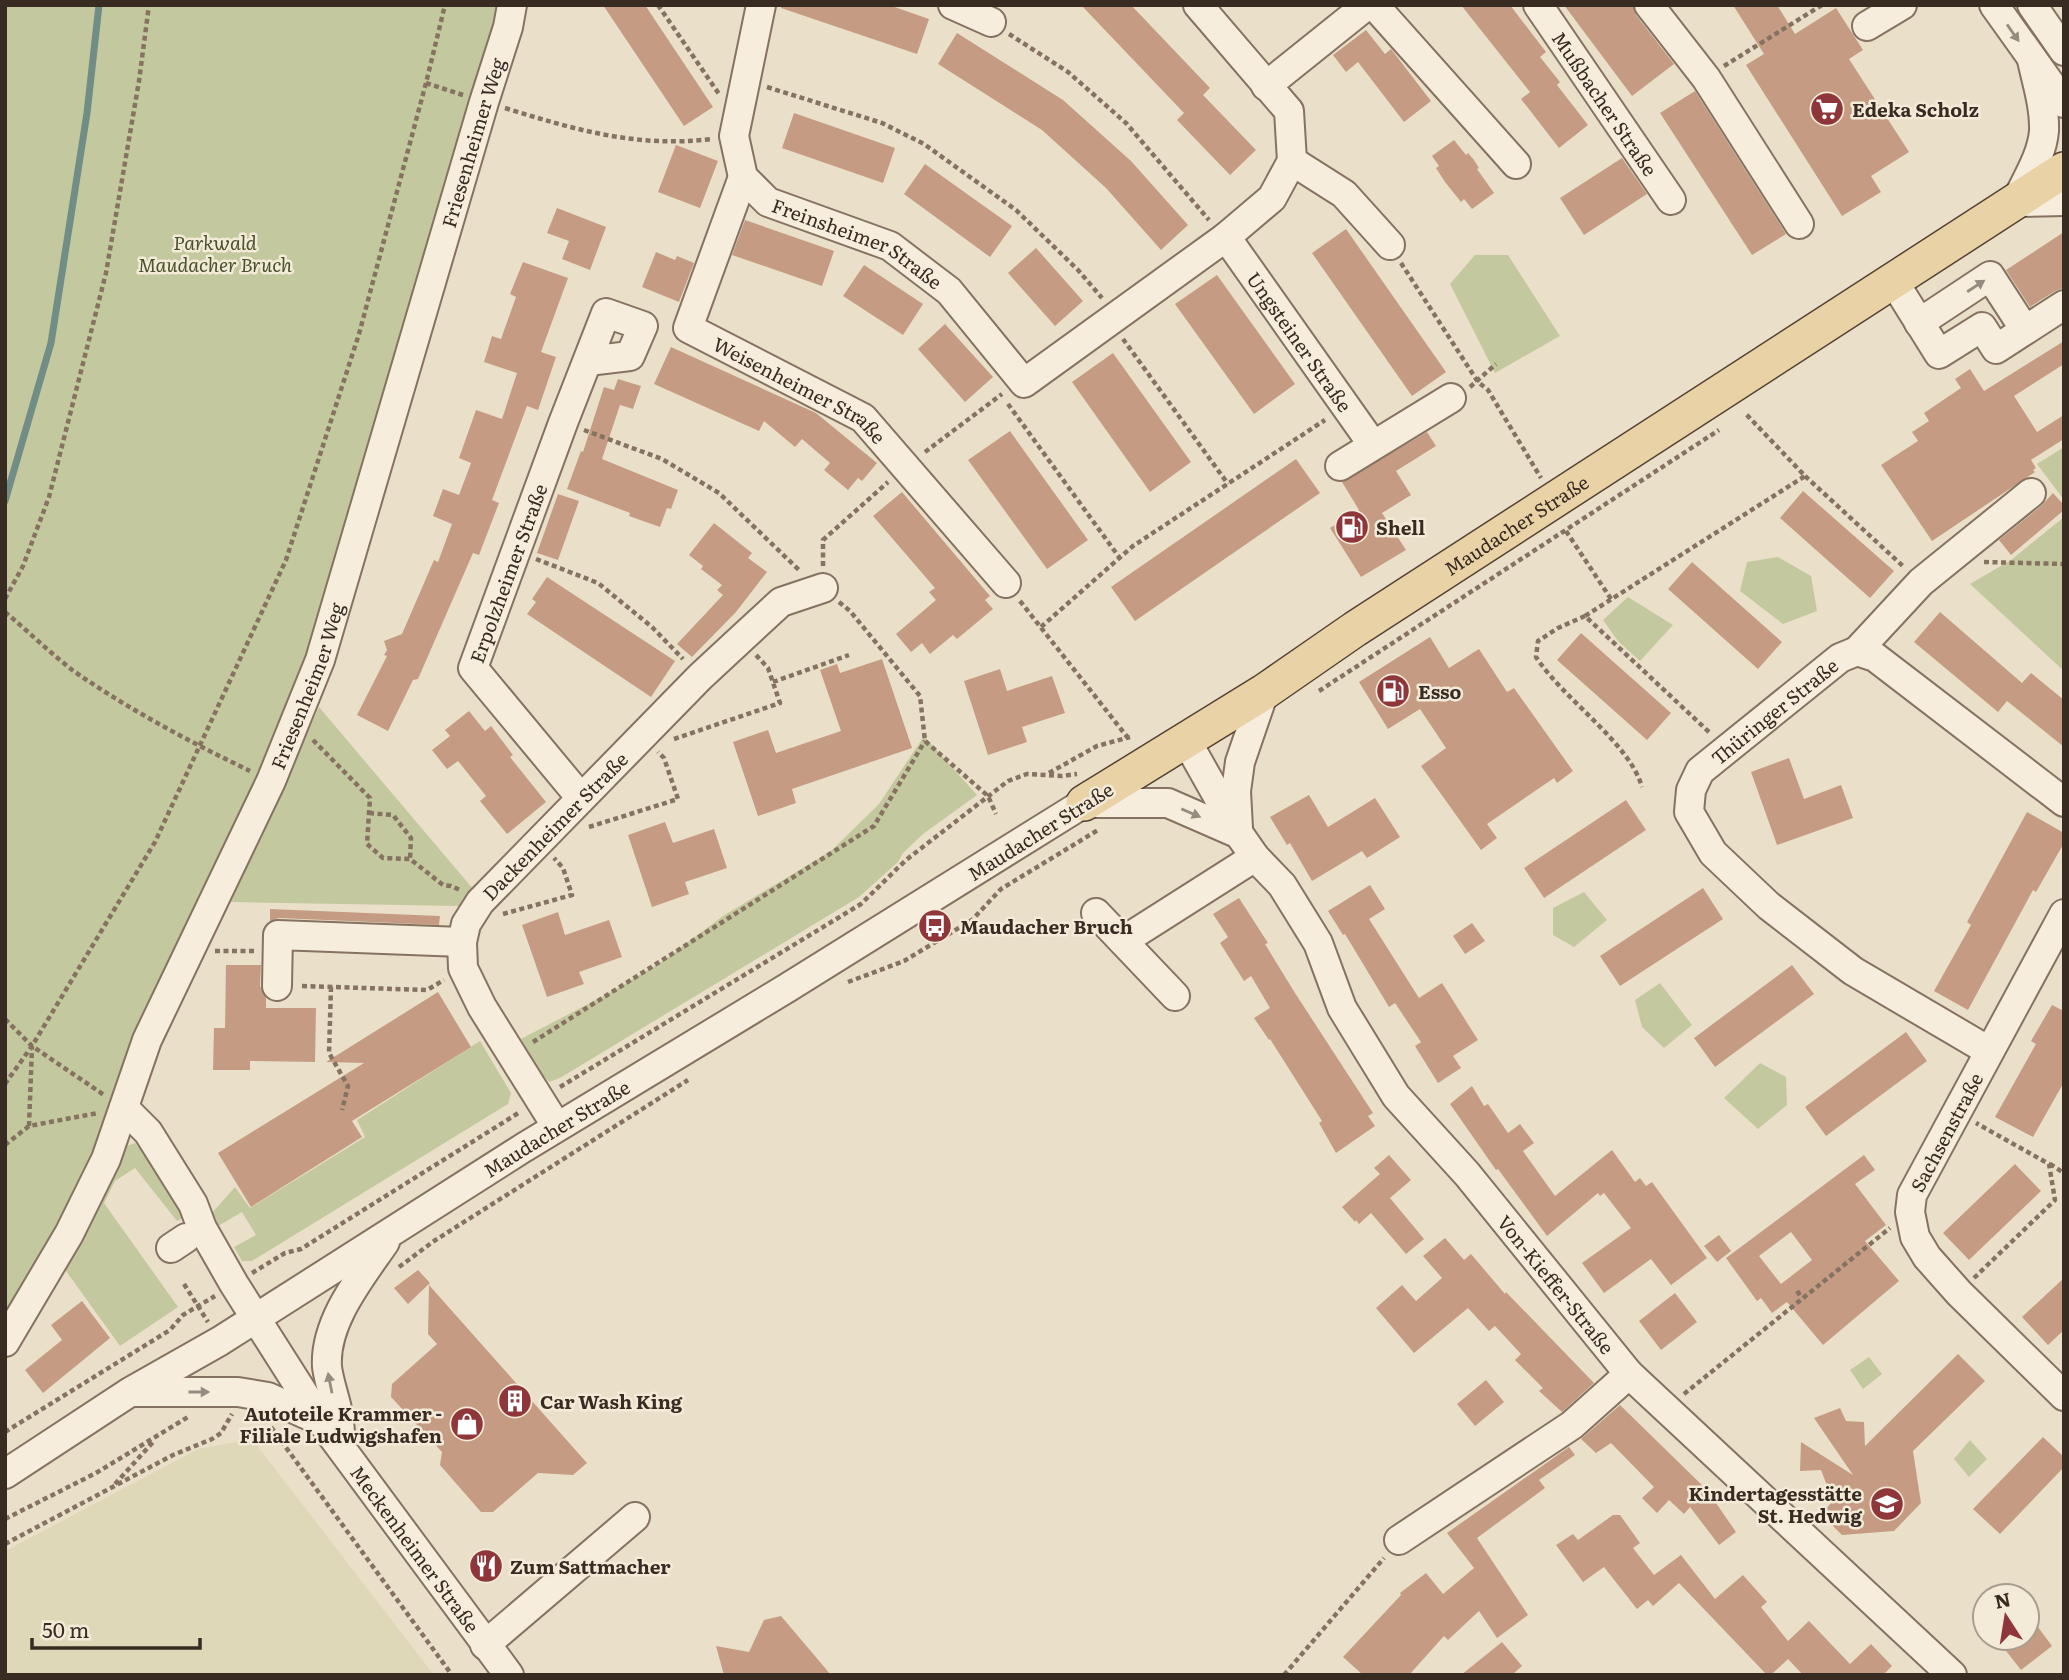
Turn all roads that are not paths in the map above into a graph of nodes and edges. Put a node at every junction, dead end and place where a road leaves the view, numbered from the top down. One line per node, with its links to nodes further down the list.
1 (512, 5): 54 (street, Friesenheimer Weg)
2 (761, 5): 21 (street)
3 (953, 5): 12 (street)
4 (1198, 5): 16 (street)
5 (1367, 5): 16 (street)
6 (1374, 5): 19 (street)
7 (1538, 5): 22 (street, Mußbacher Straße)
8 (1649, 5): 25 (street)
9 (1902, 5): 13 (street)
10 (1994, 5): 15 (street, one-way to 15)
11 (2032, 5): 14 (street)
12 (991, 22)
13 (1867, 26)
14 (2064, 51)
15 (2032, 60): 17 (street); 24 (street)
16 (1266, 86): 18 (street)
17 (2064, 103)
18 (1292, 161): 26 (street); 27 (street)
19 (1516, 164)
20 (2064, 170): 24 (main road, Maudacher Straße)
21 (743, 177): 26 (street, Freinsheimer Straße); 37 (street, Weisenheimer Straße)
22 (1671, 200)
23 (2064, 201): 24 (street)
24 (2015, 202): 28 (main road, Maudacher Straße)
25 (1799, 225)
26 (1226, 237): 34 (street, Ungsteiner Straße)
27 (1390, 245)
28 (1894, 282): 30 (street); 40 (main road, Maudacher Straße)
29 (2064, 305): 31 (street)
30 (1919, 323): 31 (street); 31 (street, one-way to 31)
31 (2025, 330)
32 (588, 361): 44 (street, Erpolzheimer Straße)
33 (1451, 398): 34 (street)
34 (1373, 445): 35 (street)
35 (1339, 466)
36 (2031, 493): 39 (street)
37 (1006, 583)
38 (823, 588): 44 (street, Dackenheimer Straße)
39 (1857, 651): 42 (street, Thüringer Straße); 53 (street, Thüringer Straße)
40 (1264, 692): 41 (main road, Maudacher Straße); 45 (street)
41 (1186, 740): 43 (main road, Maudacher Straße); 45 (street, Von-Kieffer-Straße)
42 (2064, 802)
43 (1084, 803): 45 (street, one-way to 45); 55 (street, Maudacher Straße)
44 (573, 806): 50 (street, Dackenheimer Straße)
45 (1239, 834): 46 (street, Von-Kieffer-Straße)
46 (1255, 857): 49 (street); 59 (street, Von-Kieffer-Straße)
47 (1096, 913): 49 (street)
48 (2064, 914): 53 (street, Sachsenstraße)
49 (1123, 941): 52 (street)
50 (462, 955): 51 (street); 55 (street)
51 (277, 986)
52 (1175, 996)
53 (1989, 1051): 61 (street, Sachsenstraße)
54 (124, 1108): 57 (street); 58 (street, Friesenheimer Weg)
55 (557, 1127): 56 (street, Maudacher Straße)
56 (391, 1233): 57 (street, Maudacher Straße); 63 (street, one-way to 56)
57 (255, 1318): 60 (street, Maudacher Straße); 62 (street, Meckenheimer Straße)
58 (5, 1342)
59 (1629, 1374): 66 (street); 69 (street, Von-Kieffer-Straße)
60 (130, 1392): 62 (street, one-way to 62); 64 (street, Maudacher Straße)
61 (2064, 1396)
62 (321, 1421): 63 (street, Meckenheimer Straße)
63 (341, 1450): 67 (street, Meckenheimer Straße)
64 (5, 1474)
65 (635, 1517): 67 (street)
66 (1399, 1540)
67 (485, 1645): 68 (street, Meckenheimer Straße)
68 (509, 1675)
69 (1952, 1675)

